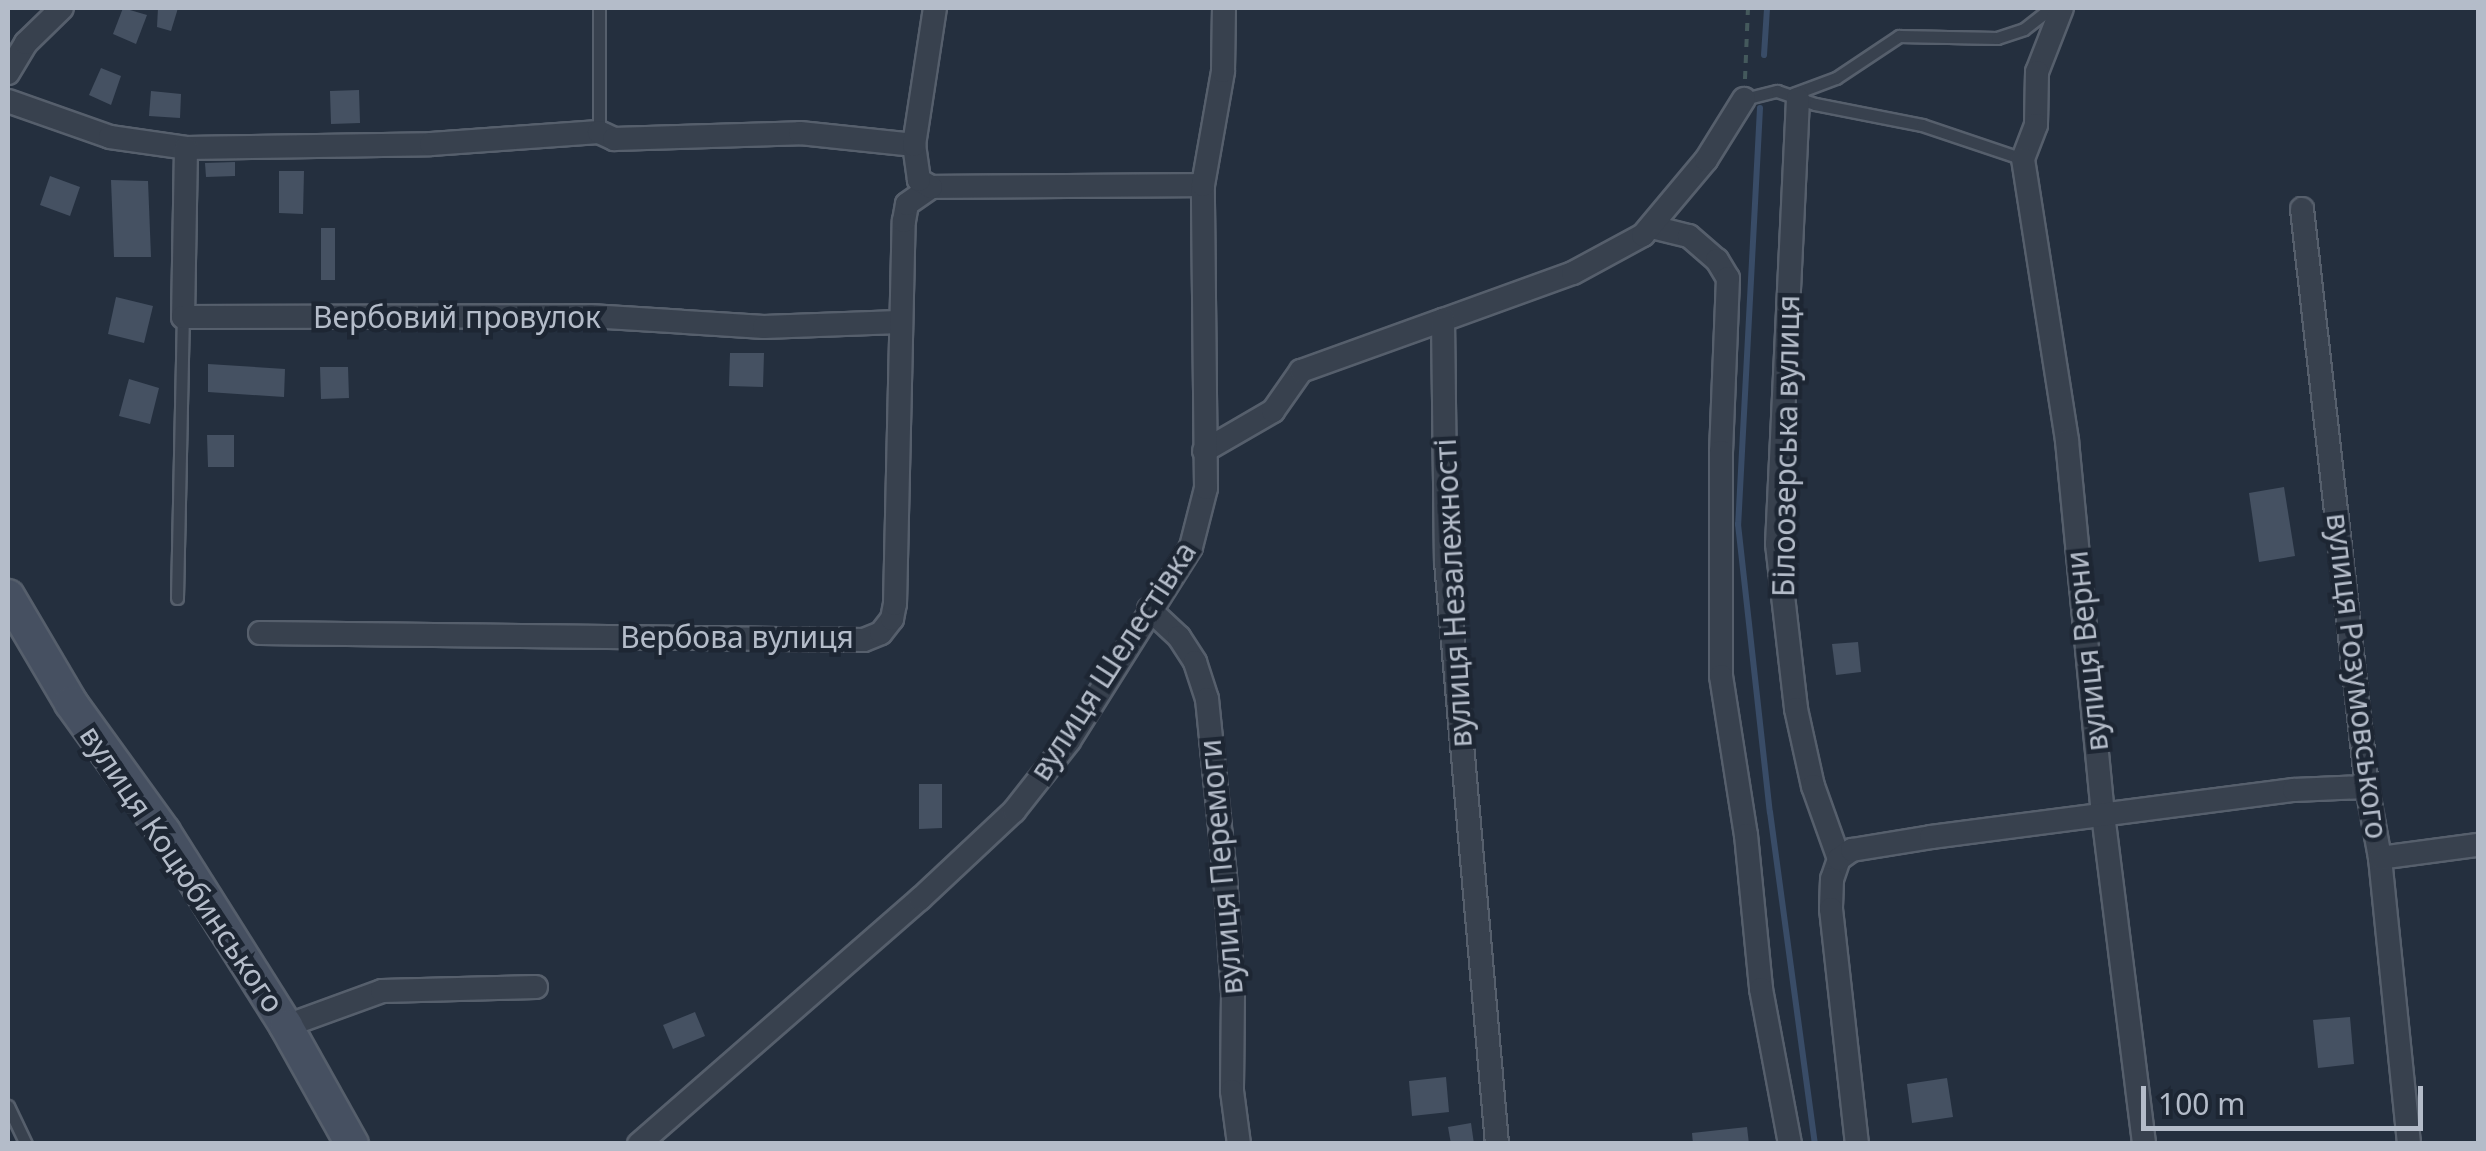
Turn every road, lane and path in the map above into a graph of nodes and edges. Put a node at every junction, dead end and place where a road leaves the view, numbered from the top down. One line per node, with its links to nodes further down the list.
1 (62, 8): 8 (street)
2 (600, 8): 12 (lane)
3 (935, 8): 13 (street)
4 (1224, 8): 16 (street, вулиця Шелестівка)
5 (1748, 8): 10 (path)
6 (2051, 8): 9 (lane)
7 (2062, 8): 15 (street)
8 (8, 72)
9 (1788, 95): 10 (lane); 15 (lane); 32 (street, Білоозерська вулиця)
10 (1744, 99): 19 (street)
11 (8, 101): 14 (street)
12 (600, 132): 13 (street); 14 (street)
13 (914, 145): 17 (street)
14 (186, 148): 20 (street)
15 (2023, 159): 29 (street, вулиця Верни)
16 (1203, 186): 17 (street); 23 (street, вулиця Шелестівка)
17 (930, 187): 22 (street, Вербова вулиця)
18 (2302, 209): 28 (street, вулиця Розумовського)
19 (1652, 226): 21 (street); 41 (street, Білоозерська вулиця)
20 (183, 317): 22 (street, Вербовий провулок); 25 (lane)
21 (1443, 320): 23 (street); 40 (street, вулиця Незалежності)
22 (900, 322): 27 (street, Вербова вулиця)
23 (1204, 452): 26 (street, вулиця Шелестівка)
24 (8, 596): 34 (street, вулиця Коцюбинського)
25 (177, 598)
26 (1149, 609): 38 (street, вулиця Шелестівка); 39 (street, вулиця Перемоги)
27 (260, 634)
28 (2367, 787): 29 (street); 31 (street, вулиця Розумовського)
29 (2103, 814): 32 (street); 43 (street, вулиця Верни)
30 (2478, 845): 31 (street)
31 (2380, 858): 44 (street, вулиця Розумовського)
32 (1839, 859): 42 (street, Білоозерська вулиця)
33 (536, 987): 34 (street)
34 (286, 1026): 37 (street, вулиця Коцюбинського)
35 (8, 1106): 36 (lane)
36 (26, 1144)
37 (352, 1144)
38 (639, 1144)
39 (1239, 1144)
40 (1498, 1144)
41 (1790, 1144)
42 (1857, 1144)
43 (2144, 1144)
44 (2408, 1144)

